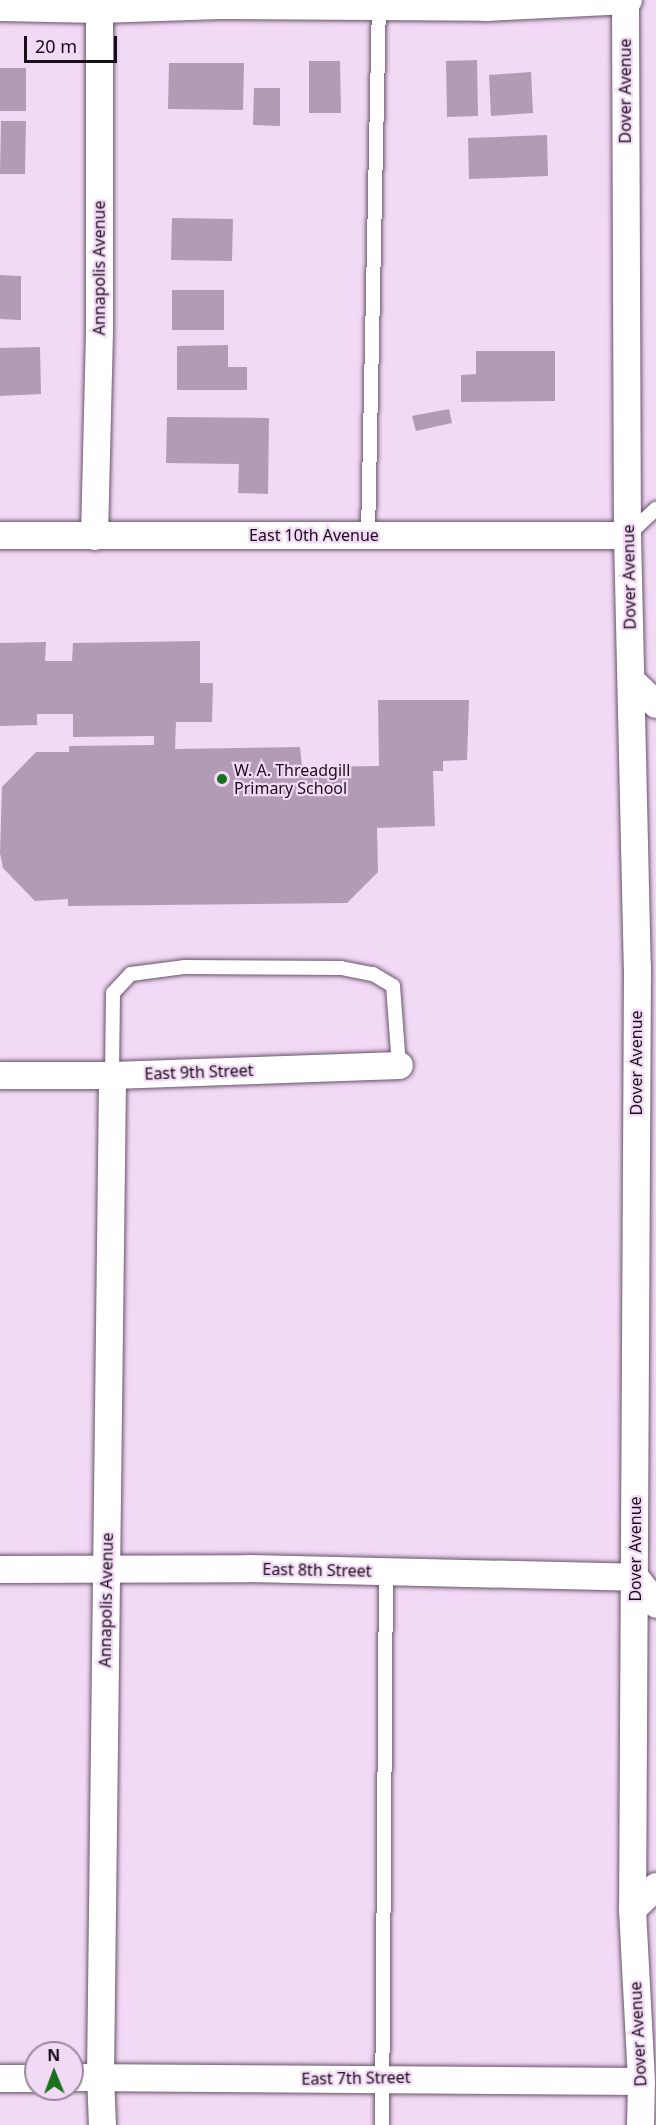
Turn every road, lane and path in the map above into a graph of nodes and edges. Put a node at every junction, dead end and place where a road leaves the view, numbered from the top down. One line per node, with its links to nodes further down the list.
1 (626, 1): 2 (street); 8 (street, Dover Avenue)
2 (379, 3): 3 (street); 7 (lane)
3 (99, 4): 4 (street); 9 (street, Annapolis Avenue)
4 (0, 7)
5 (656, 509): 8 (lane)
6 (0, 535): 9 (street, East 10th Avenue)
7 (368, 535): 8 (street, East 10th Avenue); 9 (street, East 10th Avenue)
8 (627, 535): 10 (street, Dover Avenue)
9 (94, 536)
10 (632, 681): 11 (street); 13 (street, Dover Avenue)
11 (656, 704)
12 (656, 946): 13 (street)
13 (637, 967): 20 (street, Dover Avenue)
14 (399, 1065): 16 (street, East 9th Street); 16 (lane)
15 (0, 1075): 16 (street, East 9th Street)
16 (112, 1075): 17 (street, Annapolis Avenue)
17 (107, 1568): 18 (street, East 8th Street); 19 (street, East 8th Street); 24 (street, Annapolis Avenue)
18 (0, 1569)
19 (387, 1572): 20 (street, East 8th Street); 26 (lane)
20 (634, 1577): 21 (street); 23 (street, Dover Avenue)
21 (656, 1604)
22 (656, 1886): 23 (street)
23 (632, 1909): 29 (street, Dover Avenue)
24 (100, 2076): 25 (street, East 7th Street); 26 (street, East 7th Street); 30 (street, Annapolis Avenue)
25 (84, 2077)
26 (383, 2077): 29 (street, East 7th Street); 31 (lane)
27 (0, 2078): 28 (street)
28 (24, 2078)
29 (641, 2081): 32 (street, Dover Avenue)
30 (102, 2125)
31 (382, 2125)
32 (640, 2125)

